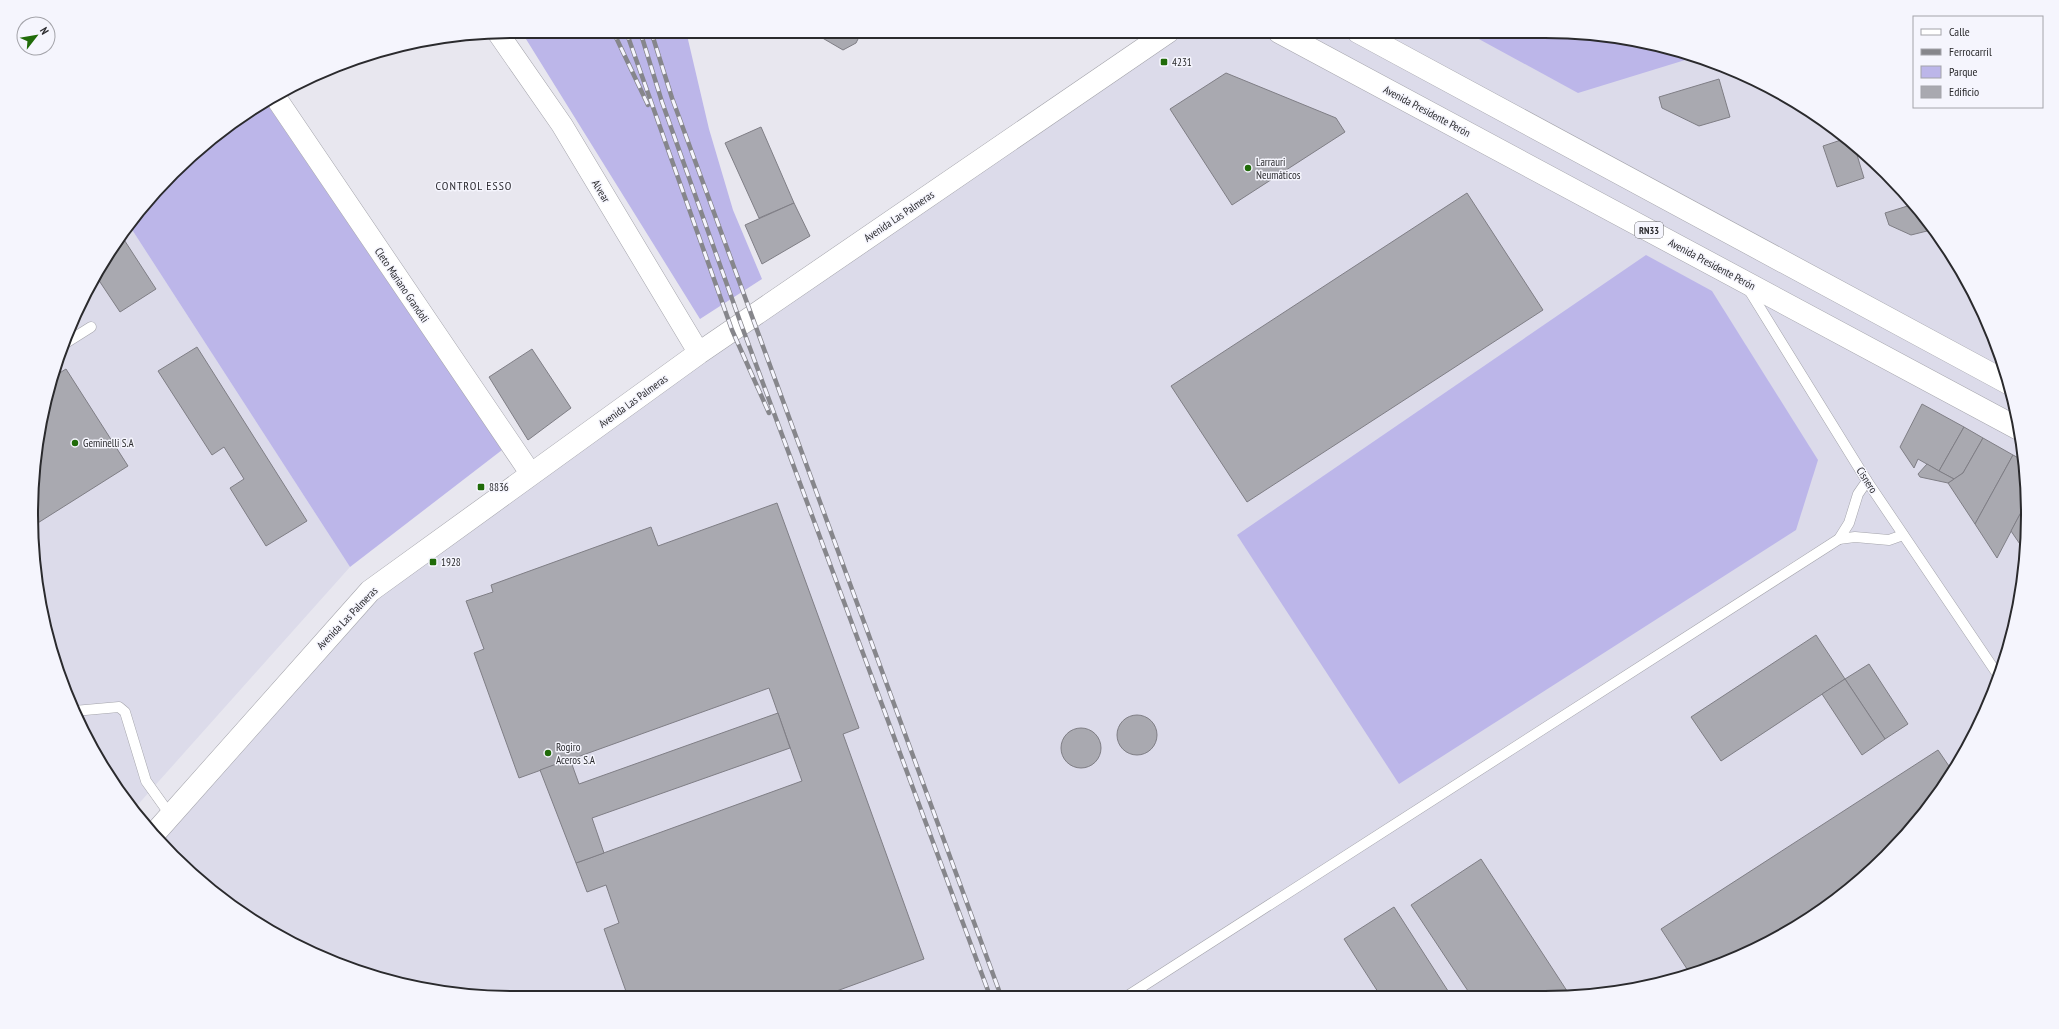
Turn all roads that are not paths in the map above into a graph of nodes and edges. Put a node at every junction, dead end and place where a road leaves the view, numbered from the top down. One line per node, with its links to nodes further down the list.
1 (502, 38): 9 (street, Alvear)
2 (1159, 38): 9 (main road, Avenida Las Palmeras)
3 (1290, 38): 6 (main road, Avenida Presidente Perón / RN33)
4 (1369, 38): 10 (main road)
5 (278, 101): 12 (street, Cleto Mariano Grandoli)
6 (1744, 281): 11 (main road, Avenida Presidente Perón / RN33); 13 (lane, Cisnero)
7 (91, 327): 8 (lane)
8 (71, 339)
9 (699, 353): 12 (main road, Avenida Las Palmeras)
10 (2002, 380)
11 (2013, 426)
12 (531, 474): 18 (main road, Avenida Las Palmeras)
13 (1868, 481): 14 (lane, Cisnero); 15 (lane)
14 (1903, 535): 15 (lane); 16 (lane, Cisnero)
15 (1839, 539): 20 (lane)
16 (1995, 671)
17 (80, 710): 18 (lane)
18 (171, 816): 19 (main road, Avenida Las Palmeras)
19 (157, 830)
20 (1135, 991)

